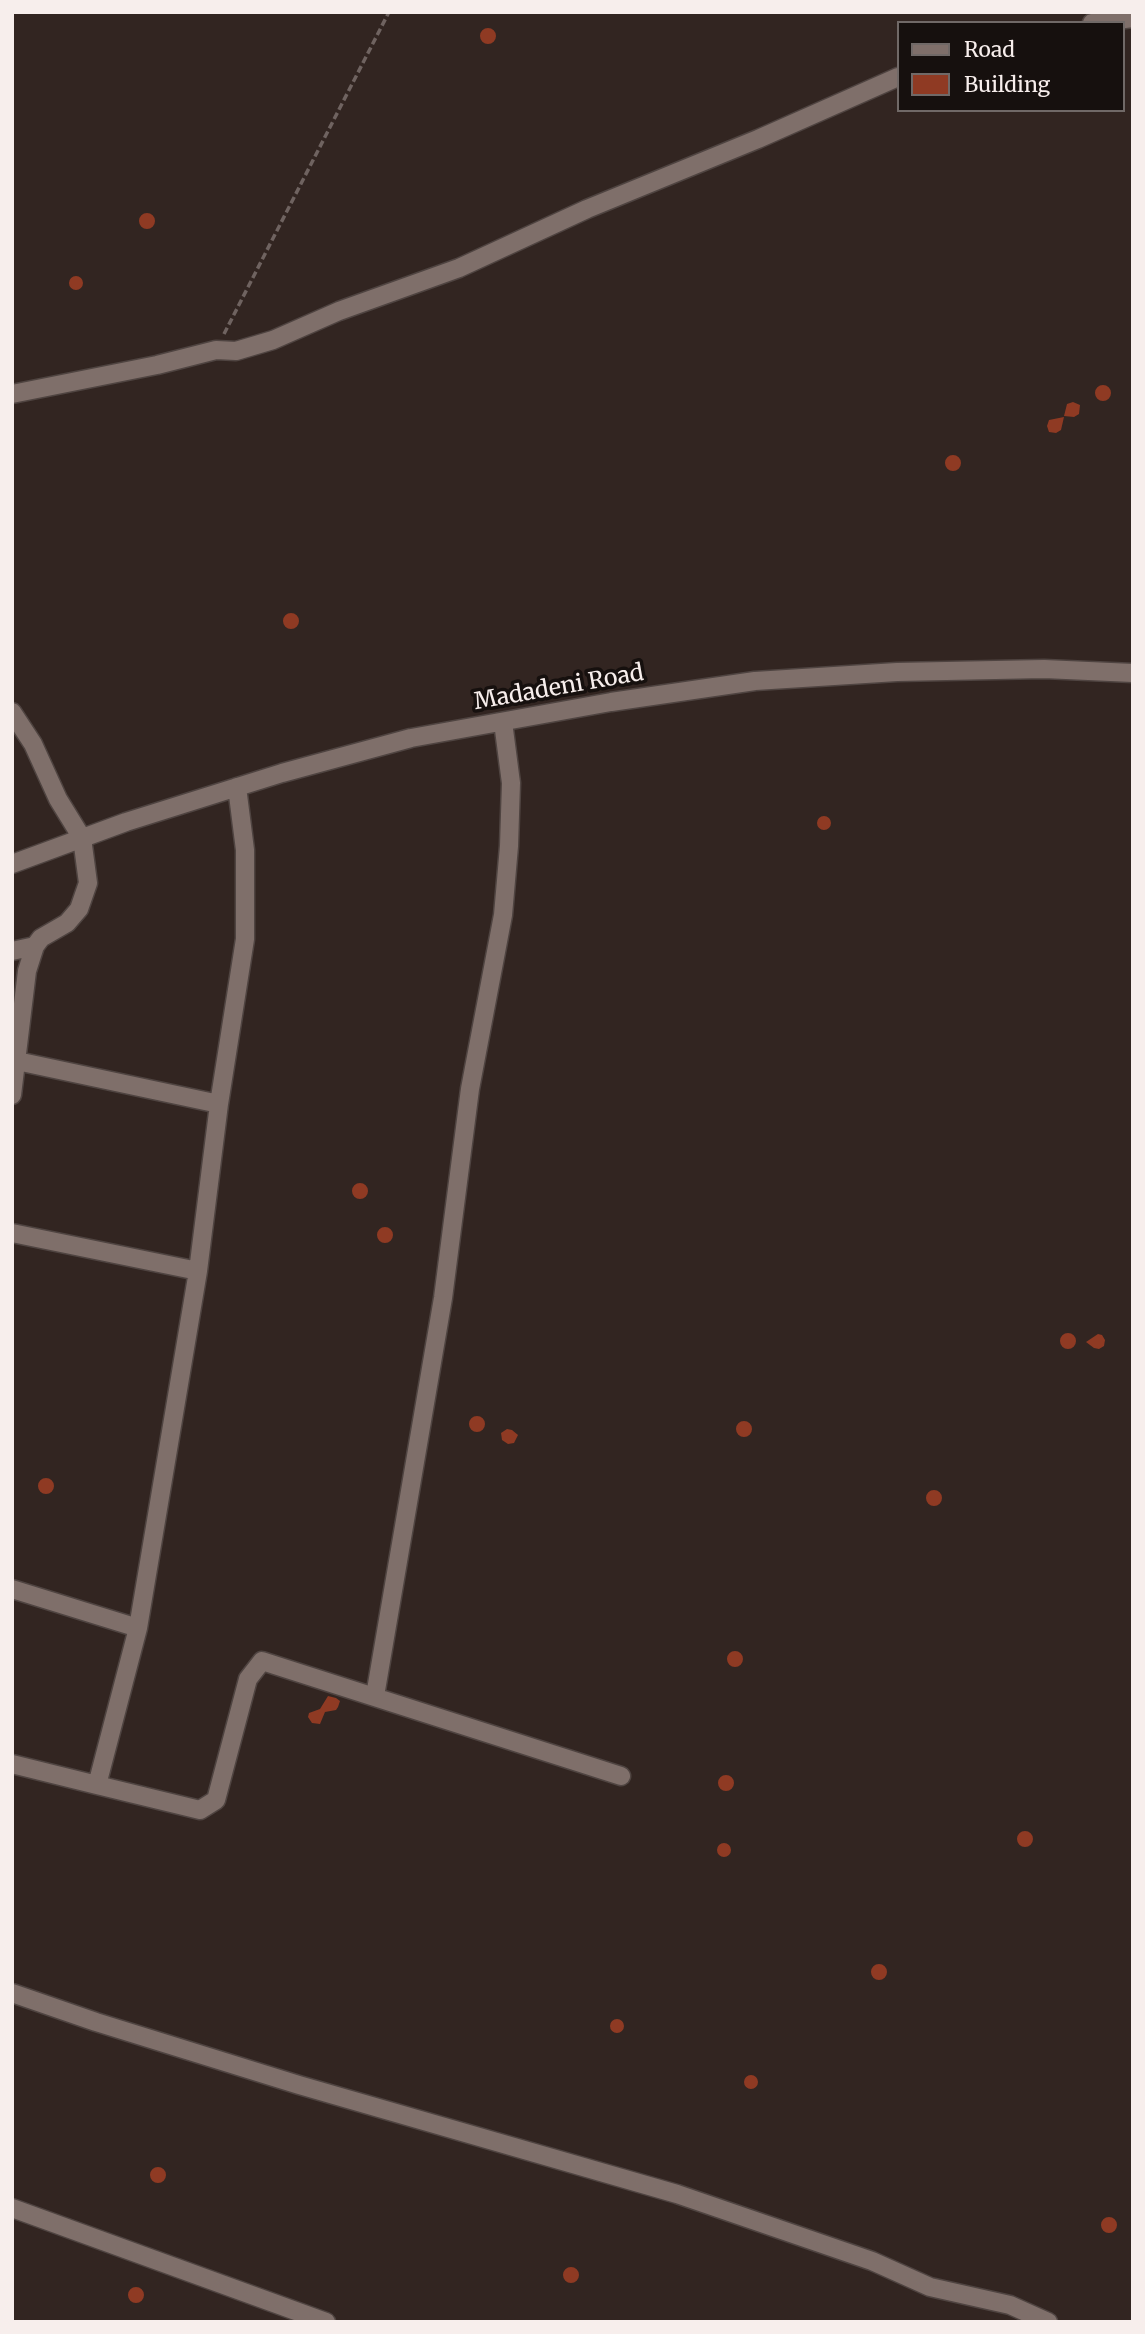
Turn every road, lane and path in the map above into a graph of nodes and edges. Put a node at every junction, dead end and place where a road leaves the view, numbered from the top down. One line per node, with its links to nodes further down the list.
1 (389, 12): 5 (path)
2 (1133, 18): 3 (street)
3 (1108, 21)
4 (897, 77): 5 (street)
5 (216, 350): 6 (street)
6 (12, 394)
7 (1133, 673): 9 (street, Madadeni Road)
8 (12, 712): 11 (street)
9 (503, 722): 10 (street, Madadeni Road); 22 (street)
10 (237, 787): 11 (street, Madadeni Road); 17 (street)
11 (82, 838): 12 (street, Madadeni Road); 13 (street)
12 (12, 864)
13 (35, 946): 14 (street); 15 (street)
14 (12, 951)
15 (17, 1061): 16 (street); 17 (street)
16 (12, 1095)
17 (219, 1104): 19 (street)
18 (12, 1233): 19 (street)
19 (198, 1271): 21 (street)
20 (12, 1589): 21 (street)
21 (138, 1628): 25 (street)
22 (374, 1696): 24 (street); 25 (street)
23 (12, 1764): 25 (street)
24 (621, 1776)
25 (97, 1785)
26 (12, 1993): 29 (street)
27 (12, 2208): 28 (street)
28 (325, 2322)
29 (1048, 2322)

